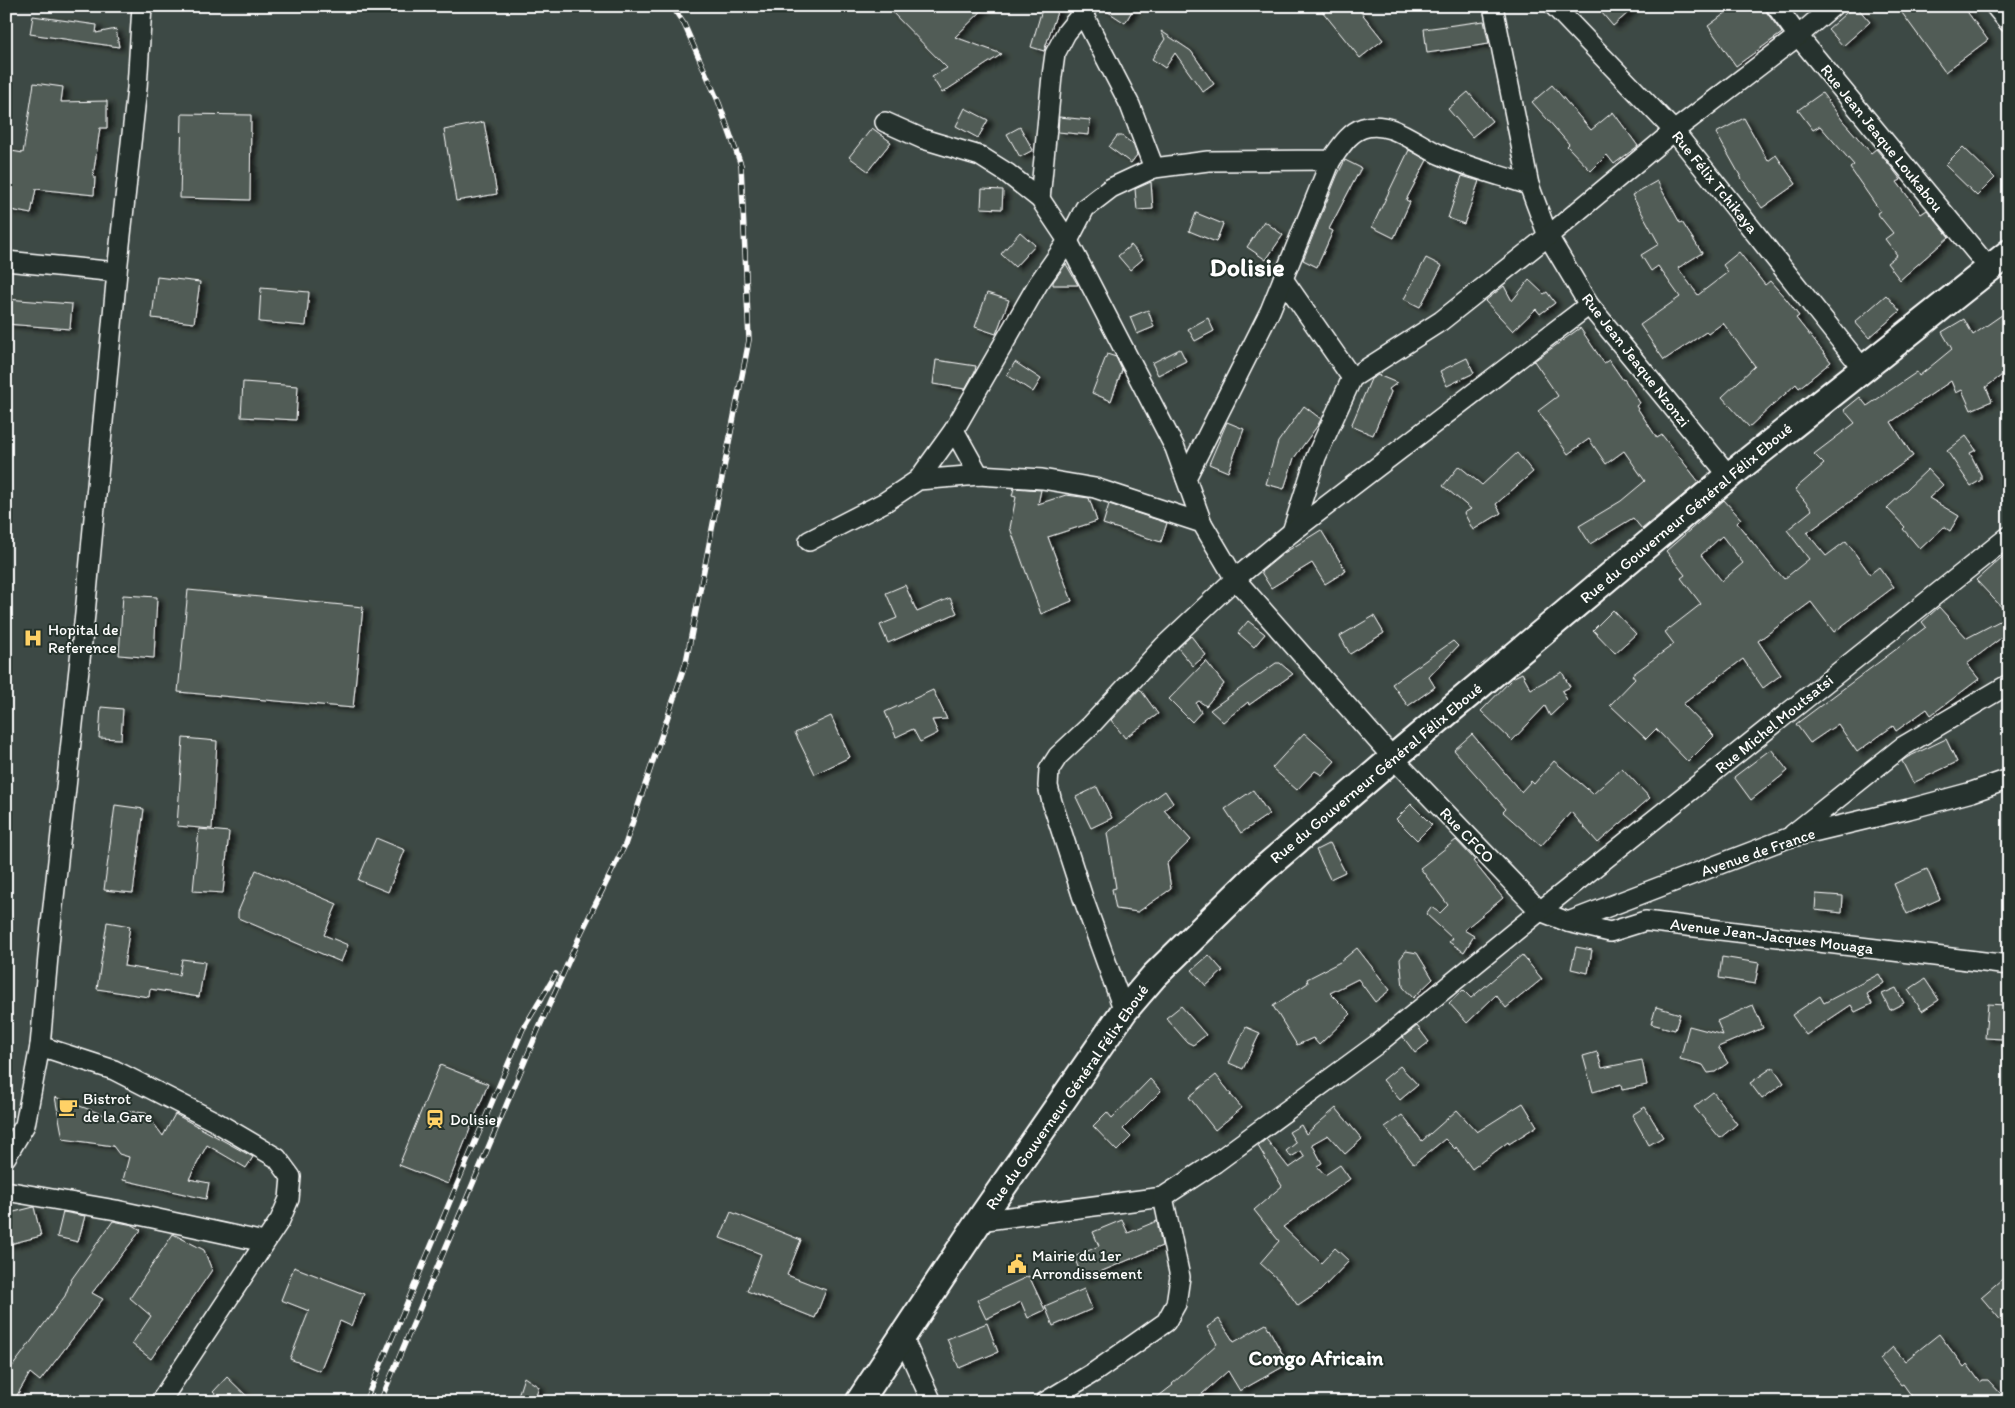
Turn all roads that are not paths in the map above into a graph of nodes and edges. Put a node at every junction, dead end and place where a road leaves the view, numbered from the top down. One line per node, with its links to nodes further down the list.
1 (142, 6): 20 (street)
2 (1493, 6): 14 (street, Rue Jean Jeaque Nzonzi)
3 (1554, 6): 11 (street, Rue Félix Tchikaya)
4 (1776, 6): 9 (street, Rue Jean Jeaque Loukabou)
5 (1833, 6): 9 (street)
6 (1995, 6): 8 (street)
7 (1085, 10): 13 (street); 15 (street)
8 (2009, 24)
9 (1798, 36): 11 (street); 19 (street, Rue Jean Jeaque Loukabou)
10 (886, 122): 15 (street, Rue CFCO)
11 (1674, 131): 16 (street); 23 (street, Rue Félix Tchikaya)
12 (1331, 160): 13 (street); 14 (street); 21 (street)
13 (1154, 168): 17 (street)
14 (1529, 184): 16 (street, Rue Jean Jeaque Nzonzi)
15 (1040, 199): 17 (street, Rue CFCO)
16 (1548, 236): 22 (street, Rue Jean Jeaque Nzonzi); 24 (street)
17 (1068, 241): 25 (street); 28 (street, Rue CFCO)
18 (6, 261): 20 (street)
19 (1999, 261): 23 (main road, Rue du Gouverneur Général Félix Eboué)
20 (117, 272): 43 (street)
21 (1283, 279): 24 (street); 28 (street)
22 (1589, 305): 27 (street, Rue Jean Jeaque Nzonzi); 31 (street)
23 (1863, 368): 27 (main road, Rue du Gouverneur Général Félix Eboué)
24 (1352, 378): 31 (street)
25 (954, 430): 26 (street); 29 (street)
26 (979, 475): 29 (street); 30 (street)
27 (1729, 476): 36 (main road, Rue du Gouverneur Général Félix Eboué)
28 (1186, 478): 30 (street, Rue CFCO)
29 (918, 480): 33 (street)
30 (1202, 523): 34 (street, Rue CFCO)
31 (1292, 532): 34 (street)
32 (2009, 536): 39 (street, Rue Michel Moutsatsi)
33 (809, 541)
34 (1235, 579): 36 (street, Rue CFCO); 42 (street)
35 (2009, 684): 38 (street)
36 (1393, 758): 39 (street, Rue CFCO); 42 (main road, Rue du Gouverneur Général Félix Eboué)
37 (2009, 779): 38 (street, Avenue de France)
38 (1788, 838): 40 (street, Avenue de France)
39 (1540, 911): 40 (street, Avenue Jean-Jacques Mouaga); 46 (street, Rue Michel Moutsatsi)
40 (1568, 922): 41 (street, Avenue Jean-Jacques Mouaga)
41 (2009, 965)
42 (1124, 1011): 47 (main road, Rue du Gouverneur Général Félix Eboué)
43 (40, 1046): 44 (street); 48 (street)
44 (6, 1157)
45 (6, 1191): 48 (street)
46 (1163, 1197): 47 (street); 53 (street)
47 (979, 1221): 49 (main road, Rue du Gouverneur Général Félix Eboué)
48 (264, 1242): 50 (street)
49 (902, 1336): 51 (main road, Rue du Gouverneur Général Félix Eboué); 52 (street)
50 (160, 1402)
51 (859, 1402)
52 (932, 1402)
53 (1045, 1402)

